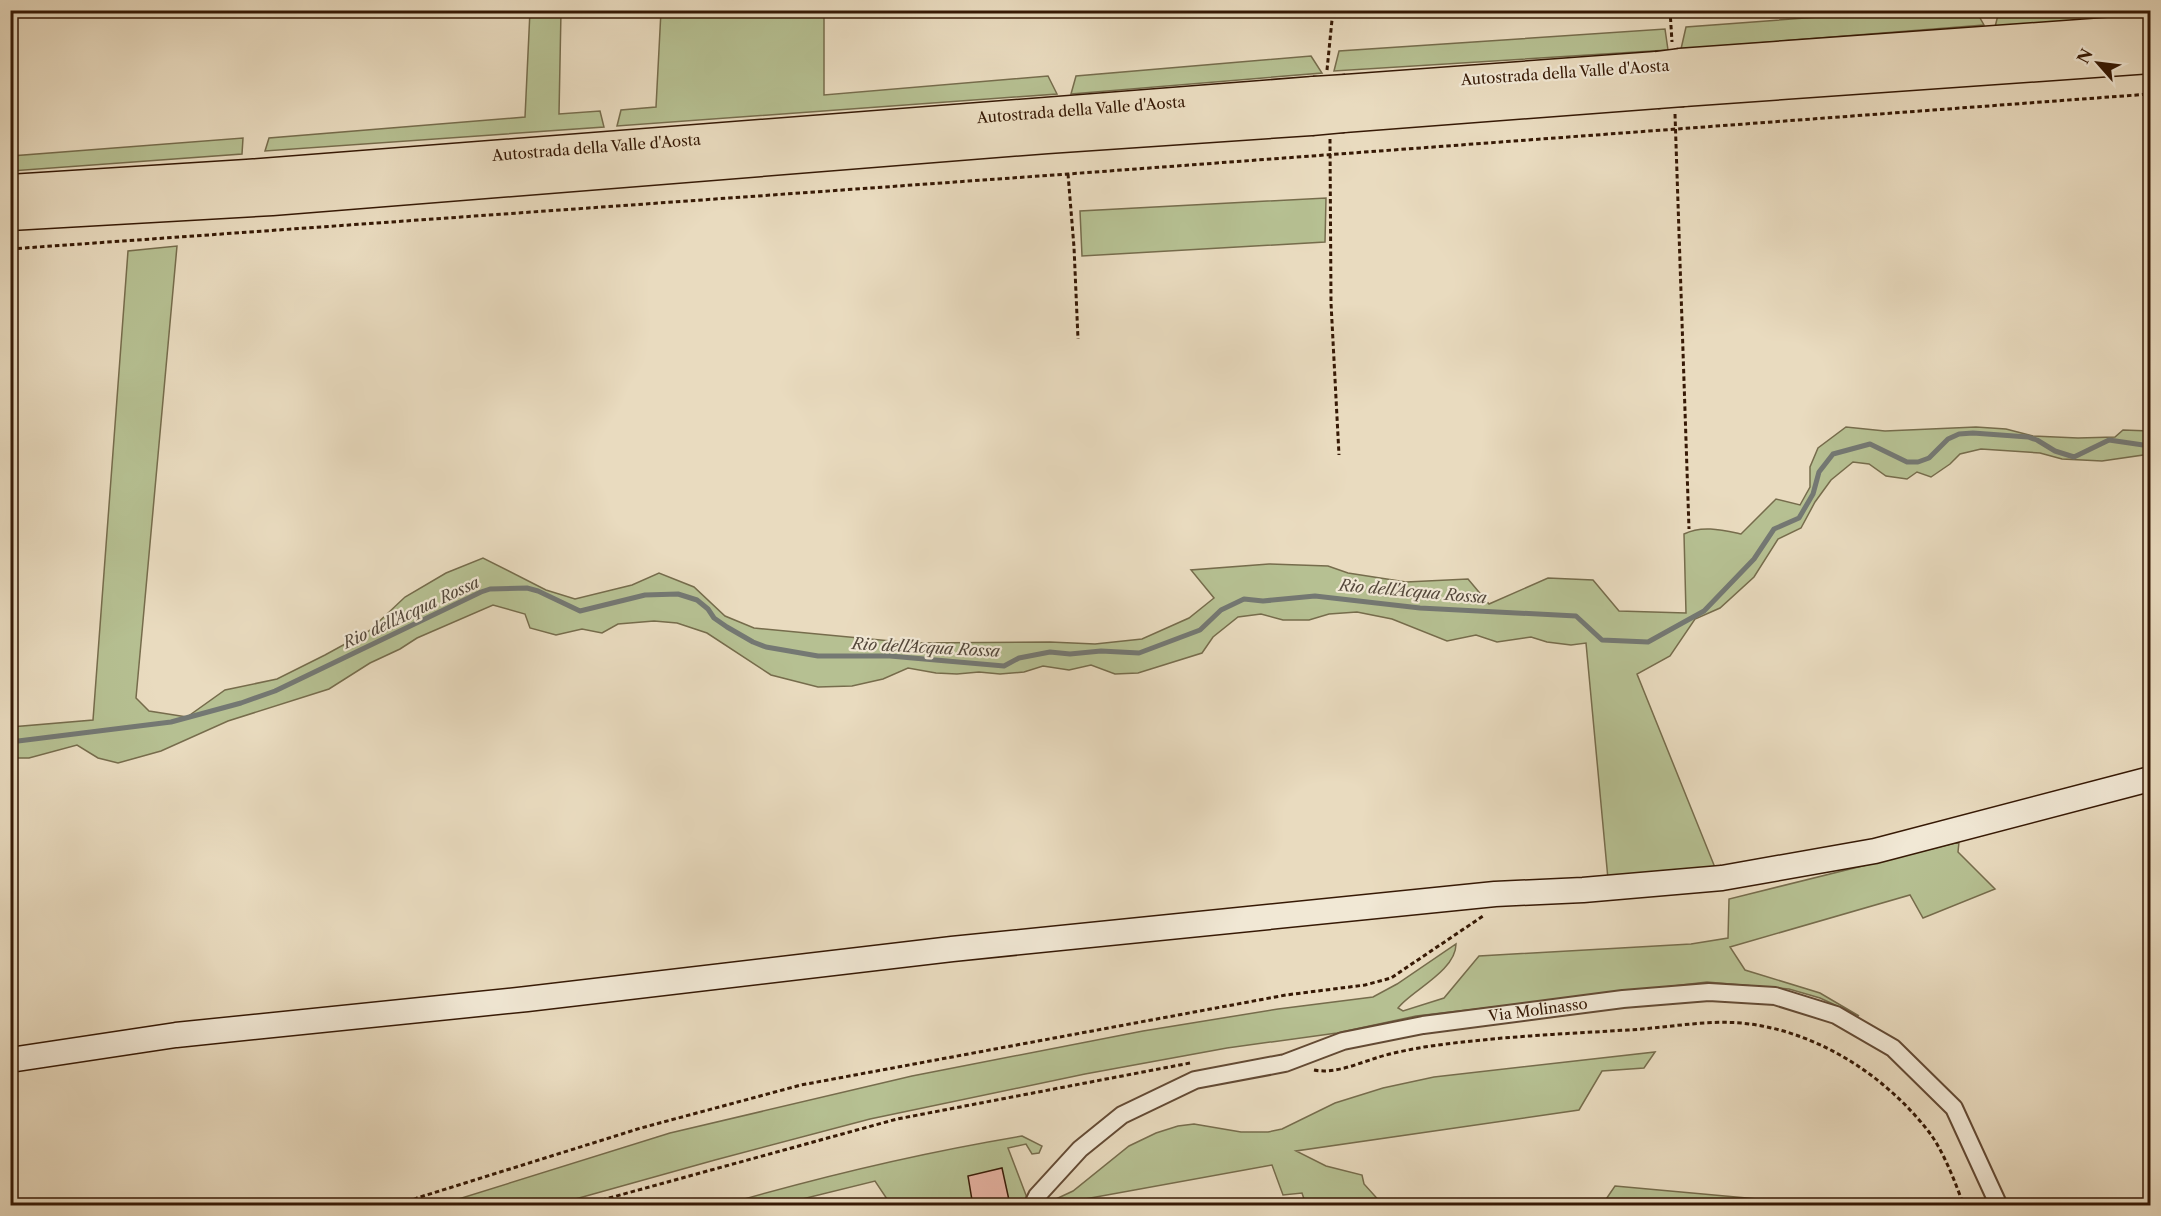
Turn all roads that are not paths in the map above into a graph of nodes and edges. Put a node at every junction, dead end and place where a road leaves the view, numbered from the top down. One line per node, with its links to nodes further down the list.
1 (2151, 30): 2 (highway, Autostrada della Valle d'Aosta)
2 (1989, 56): 3 (highway, Autostrada della Valle d'Aosta); 4 (highway, Autostrada della Valle d'Aosta, bridge)
3 (2151, 58)
4 (258, 187): 5 (highway, Autostrada della Valle d'Aosta); 6 (highway, Autostrada della Valle d'Aosta)
5 (10, 190)
6 (10, 215)
7 (2151, 779): 8 (main road)
8 (10, 1060)
9 (1032, 1206): 10 (street, Via Molinasso)
10 (1999, 1206)

